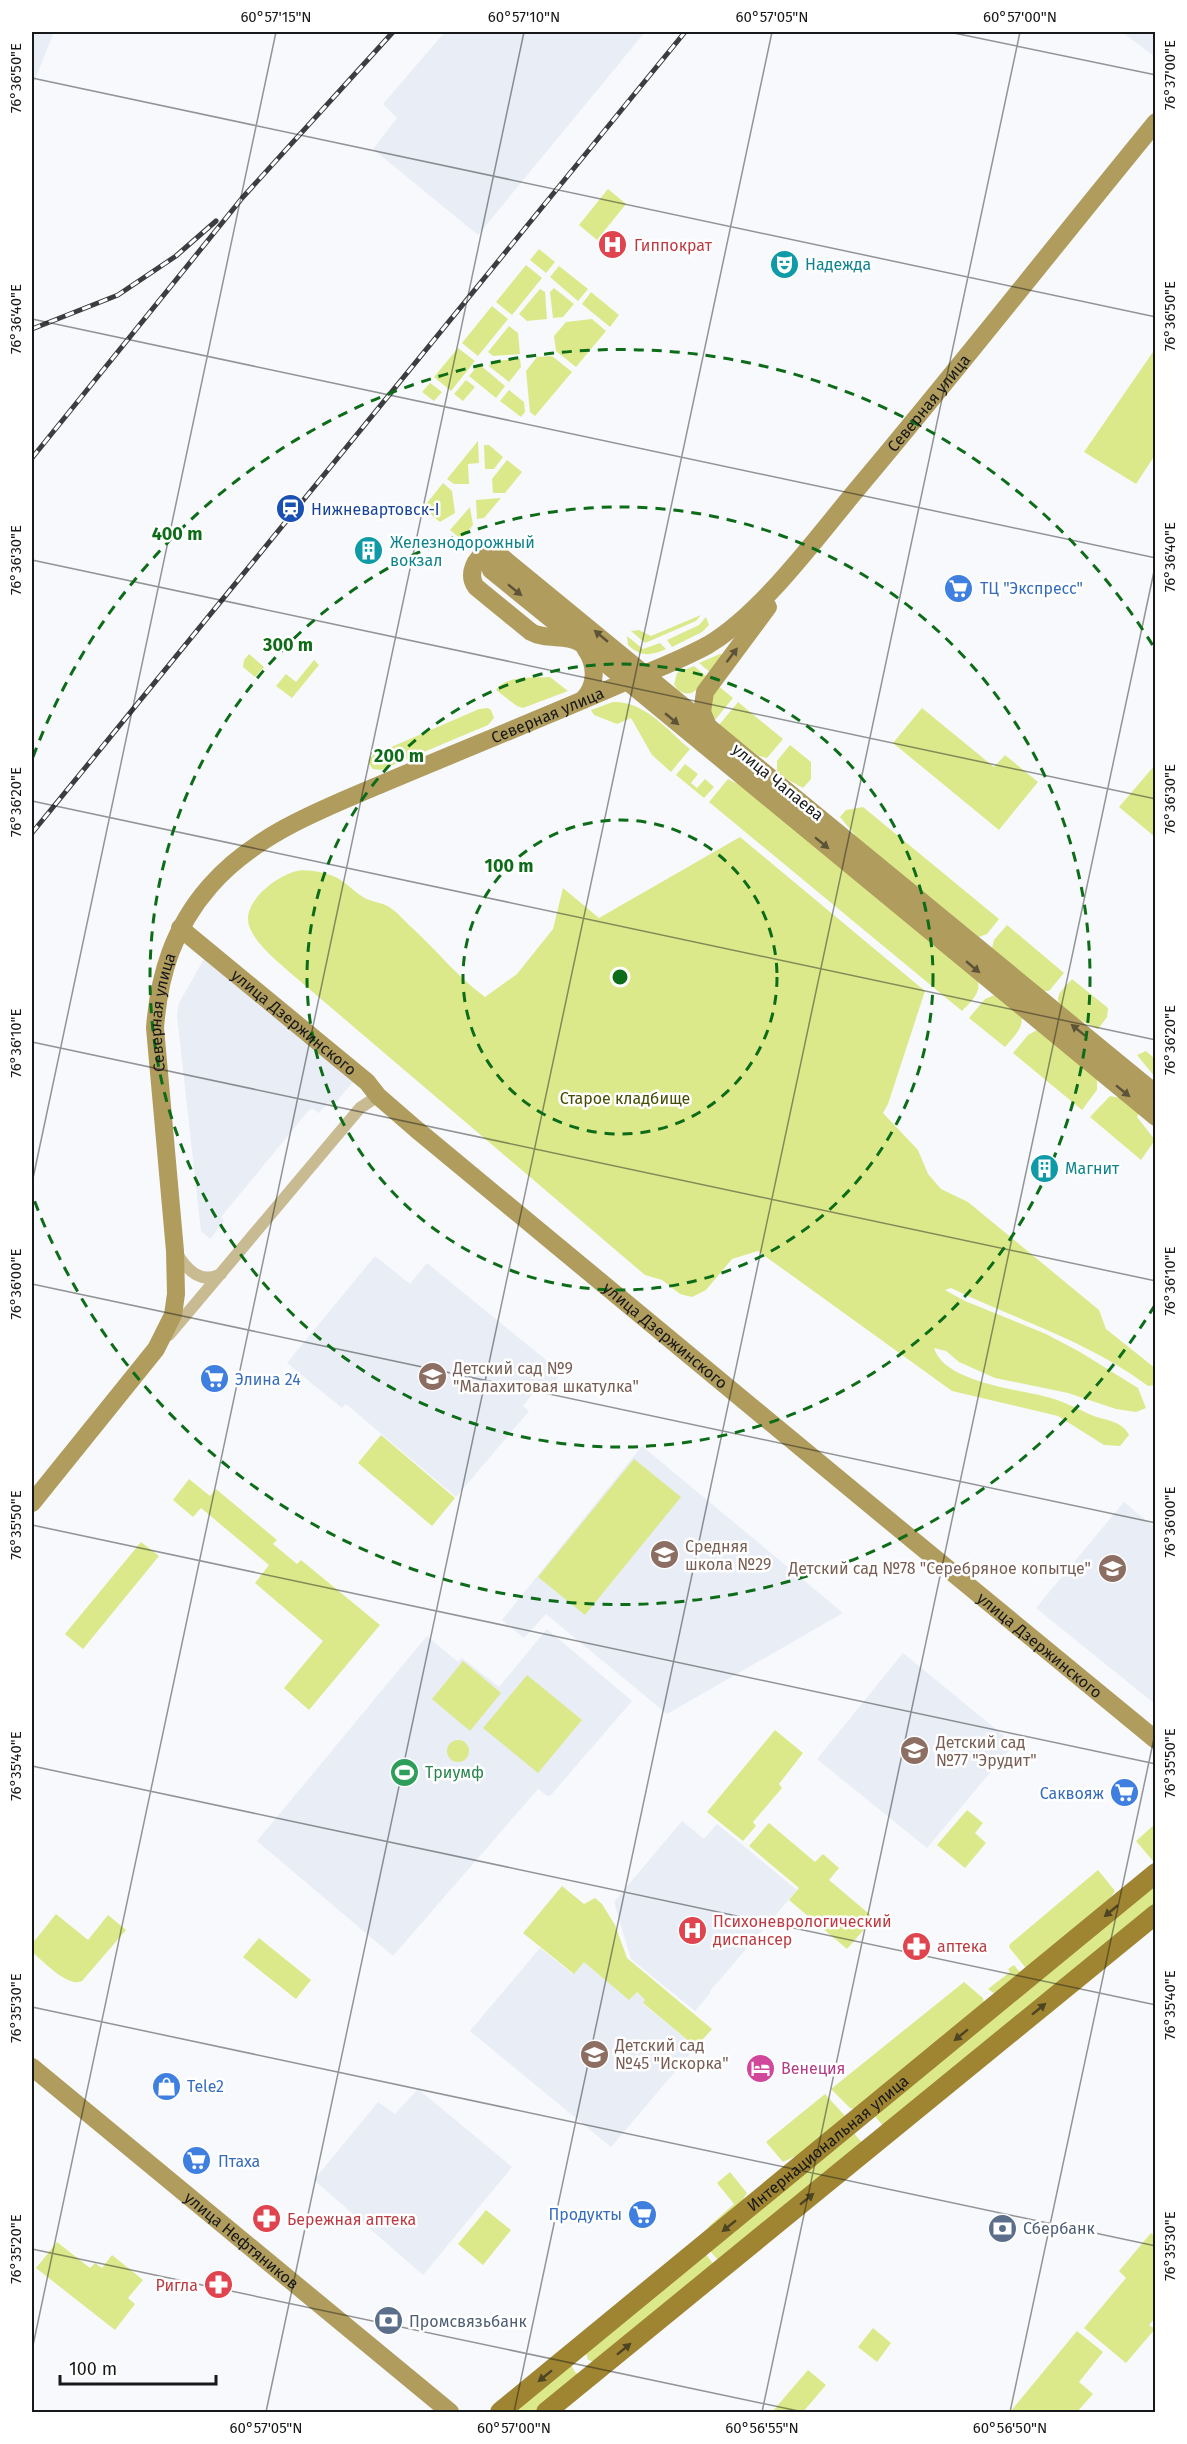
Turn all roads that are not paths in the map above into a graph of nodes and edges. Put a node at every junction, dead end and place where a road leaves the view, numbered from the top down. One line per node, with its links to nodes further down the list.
1 (1155, 122): 2 (main road, Северная улица)
2 (837, 513): 5 (main road, Северная улица); 8 (main road, one-way to 2)
3 (504, 559): 4 (main road, улица Чапаева, one-way to 4); 4 (main road); 5 (main road, улица Чапаева, one-way to 3)
4 (579, 642): 6 (main road, улица Чапаева); 7 (main road)
5 (646, 674): 6 (main road, Северная улица); 8 (main road, улица Чапаева)
6 (627, 681): 7 (main road, Северная улица); 9 (main road, улица Чапаева, one-way to 9)
7 (583, 700): 10 (main road, Северная улица)
8 (707, 724): 9 (main road, улица Чапаева)
9 (899, 893): 11 (main road, улица Чапаева, one-way to 9); 13 (main road, улица Чапаева, one-way to 13)
10 (180, 928): 12 (main road, улица Дзержинского); 14 (main road, Северная улица)
11 (1155, 1094)
12 (378, 1096): 15 (street, Северная улица); 18 (main road, улица Дзержинского)
13 (1155, 1117)
14 (175, 1251): 15 (street); 16 (main road, Северная улица)
15 (222, 1274): 16 (street, Северная улица)
16 (156, 1349): 17 (main road, Северная улица)
17 (32, 1503)
18 (1155, 1740)
19 (1155, 1873): 22 (main road, Интернациональная улица, one-way to 22)
20 (1155, 1914): 23 (main road, Интернациональная улица, one-way to 20)
21 (32, 2067): 24 (main road, улица Нефтяников)
22 (585, 2343): 23 (main road); 25 (main road, Интернациональная улица, one-way to 25)
23 (604, 2365): 26 (main road, Интернациональная улица)
24 (450, 2412)
25 (500, 2412)
26 (546, 2412)

